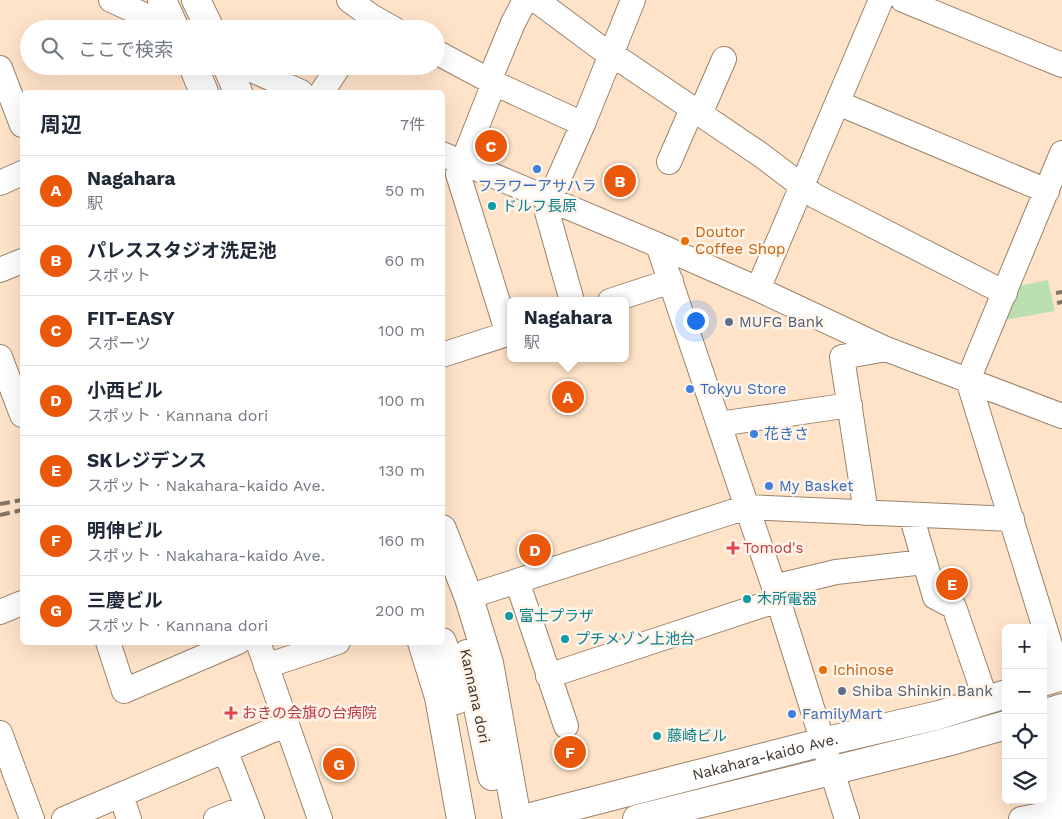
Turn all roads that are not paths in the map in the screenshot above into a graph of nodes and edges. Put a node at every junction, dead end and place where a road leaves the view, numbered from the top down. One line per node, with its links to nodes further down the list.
1 (111, 0): 9 (street)
2 (196, 0): 11 (main road)
3 (349, 0): 10 (street)
4 (525, 0): 19 (street)
5 (536, 0): 12 (street)
6 (633, 0): 12 (street)
7 (881, 0): 22 (street)
8 (903, 0): 15 (street)
9 (168, 14)
10 (372, 15)
11 (206, 20)
12 (610, 55): 23 (street); 25 (street)
13 (445, 57): 19 (street)
14 (724, 59): 23 (street)
15 (1062, 66)
16 (0, 68): 24 (street)
17 (244, 75): 20 (street)
18 (333, 75): 21 (street)
19 (492, 82): 25 (street); 27 (street)
20 (294, 90)
21 (323, 90)
22 (838, 103): 31 (street); 32 (street)
23 (696, 112): 28 (street); 31 (street)
24 (20, 120)
25 (583, 124): 33 (street)
26 (1062, 153): 32 (street)
27 (452, 158): 33 (street); 42 (street)
28 (669, 162)
29 (20, 174): 30 (street)
30 (0, 183)
31 (802, 187): 38 (street); 39 (street)
32 (1047, 190): 39 (street)
33 (550, 198): 34 (street); 40 (street)
34 (658, 245): 37 (street); 38 (street)
35 (20, 262): 36 (street)
36 (0, 270)
37 (670, 281): 41 (street); 52 (street)
38 (758, 289): 44 (street)
39 (1005, 293): 47 (street)
40 (571, 297)
41 (622, 297)
42 (507, 327)
43 (507, 334): 45 (street)
44 (886, 349): 47 (street); 49 (street)
45 (445, 354)
46 (0, 357): 48 (street)
47 (968, 380): 51 (street); 56 (street)
48 (12, 391): 50 (street)
49 (850, 405): 52 (street); 54 (street)
50 (20, 410)
51 (1062, 416)
52 (718, 424): 53 (street)
53 (747, 507): 54 (street); 59 (street); 60 (street)
54 (866, 513): 55 (street)
55 (911, 515): 56 (street); 58 (street)
56 (1012, 519): 73 (street)
57 (445, 537): 62 (main road)
58 (924, 562): 60 (street); 74 (street)
59 (517, 581): 62 (street); 72 (street)
60 (776, 594): 72 (street); 80 (street)
61 (445, 596): 70 (main road, Kannana dori)
62 (469, 598): 94 (main road)
63 (20, 603): 64 (street)
64 (0, 612)
65 (109, 645): 66 (street)
66 (231, 645)
67 (259, 645): 71 (street)
68 (329, 645): 71 (street)
69 (423, 645): 91 (main road)
70 (453, 653): 92 (main road, Kannana dori); 93 (main road, Kannana dori)
71 (266, 666): 76 (street)
72 (548, 676): 77 (street)
73 (1055, 679)
74 (996, 697): 80 (main road, Nakahara-kaido Ave.)
75 (1053, 711): 85 (street)
76 (287, 724): 81 (street); 90 (street)
77 (566, 726)
78 (1002, 726): 82 (main road, Nakahara-kaido Ave.)
79 (0, 733): 86 (street)
80 (823, 742): 82 (street); 95 (main road, Nakahara-kaido Ave.)
81 (225, 750): 83 (street); 84 (street)
82 (832, 770): 96 (main road, Nakahara-kaido Ave.); 97 (street)
83 (121, 795): 87 (street); 88 (street)
84 (249, 813): 89 (street)
85 (1052, 816): 98 (street)
86 (32, 819)
87 (64, 819)
88 (129, 819)
89 (216, 819)
90 (320, 819)
91 (461, 819)
92 (479, 819)
93 (500, 819)
94 (517, 819)
95 (523, 819)
96 (637, 819)
97 (847, 819)
98 (1021, 819)

